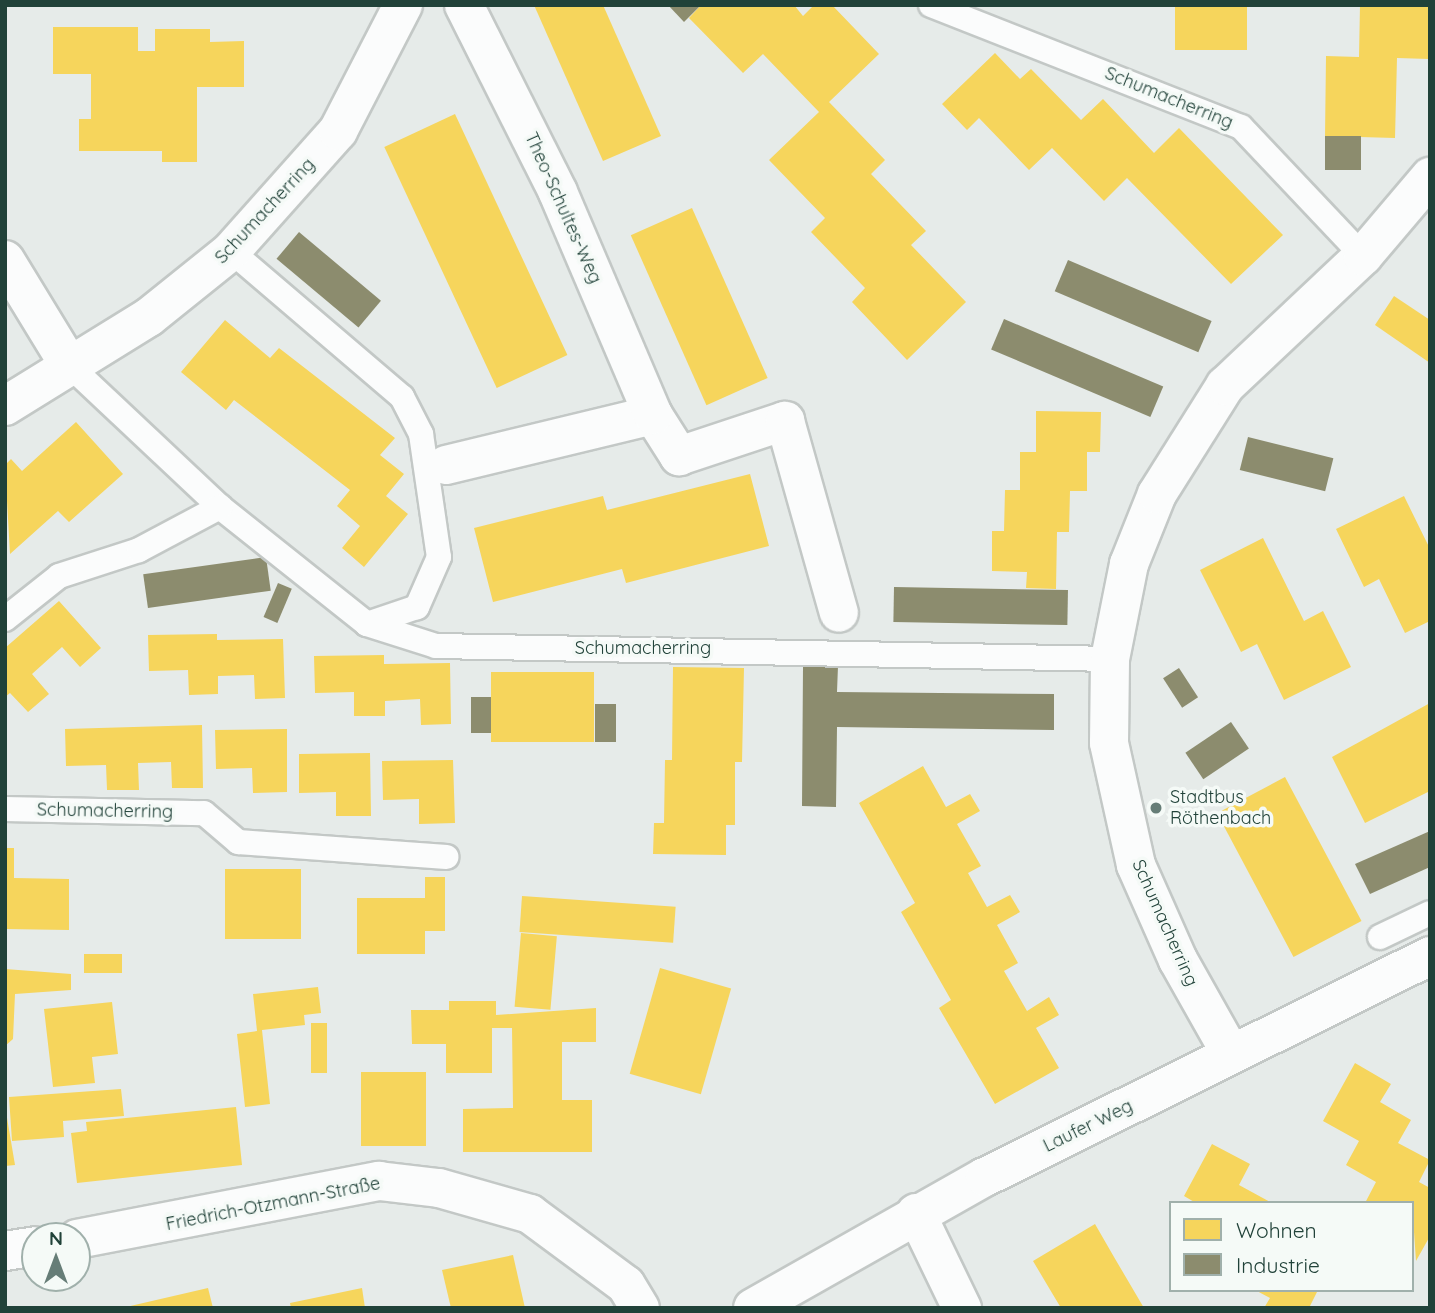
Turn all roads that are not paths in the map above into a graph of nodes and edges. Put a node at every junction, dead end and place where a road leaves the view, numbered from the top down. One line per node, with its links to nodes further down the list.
1 (403, 5): 5 (street, Schumacherring)
2 (464, 5): 10 (street, Theo-Schultes-Weg)
3 (931, 5): 6 (lane, Schumacherring)
4 (1430, 177): 6 (street, Schumacherring)
5 (231, 251): 8 (street, Schumacherring); 15 (lane)
6 (1363, 256): 16 (street, Schumacherring)
7 (5, 260): 8 (street, Schumacherring)
8 (69, 365): 9 (street, Schumacherring); 12 (lane, Schumacherring)
9 (5, 406)
10 (653, 415): 11 (street); 13 (street, Theo-Schultes-Weg)
11 (446, 465)
12 (220, 507): 14 (lane); 15 (lane, Schumacherring)
13 (839, 614)
14 (5, 619)
15 (368, 624): 16 (lane, Schumacherring)
16 (1110, 659): 22 (street, Schumacherring)
17 (5, 809): 18 (lane, Schumacherring)
18 (446, 857)
19 (1430, 913): 20 (lane)
20 (1380, 937)
21 (1430, 956): 22 (street, Laufer Weg)
22 (1231, 1054): 23 (street, Laufer Weg)
23 (916, 1213): 26 (street, Laufer Weg); 27 (street)
24 (91, 1236): 25 (street, Friedrich-Otzmann-Straße)
25 (640, 1308)
26 (753, 1308)
27 (962, 1308)

